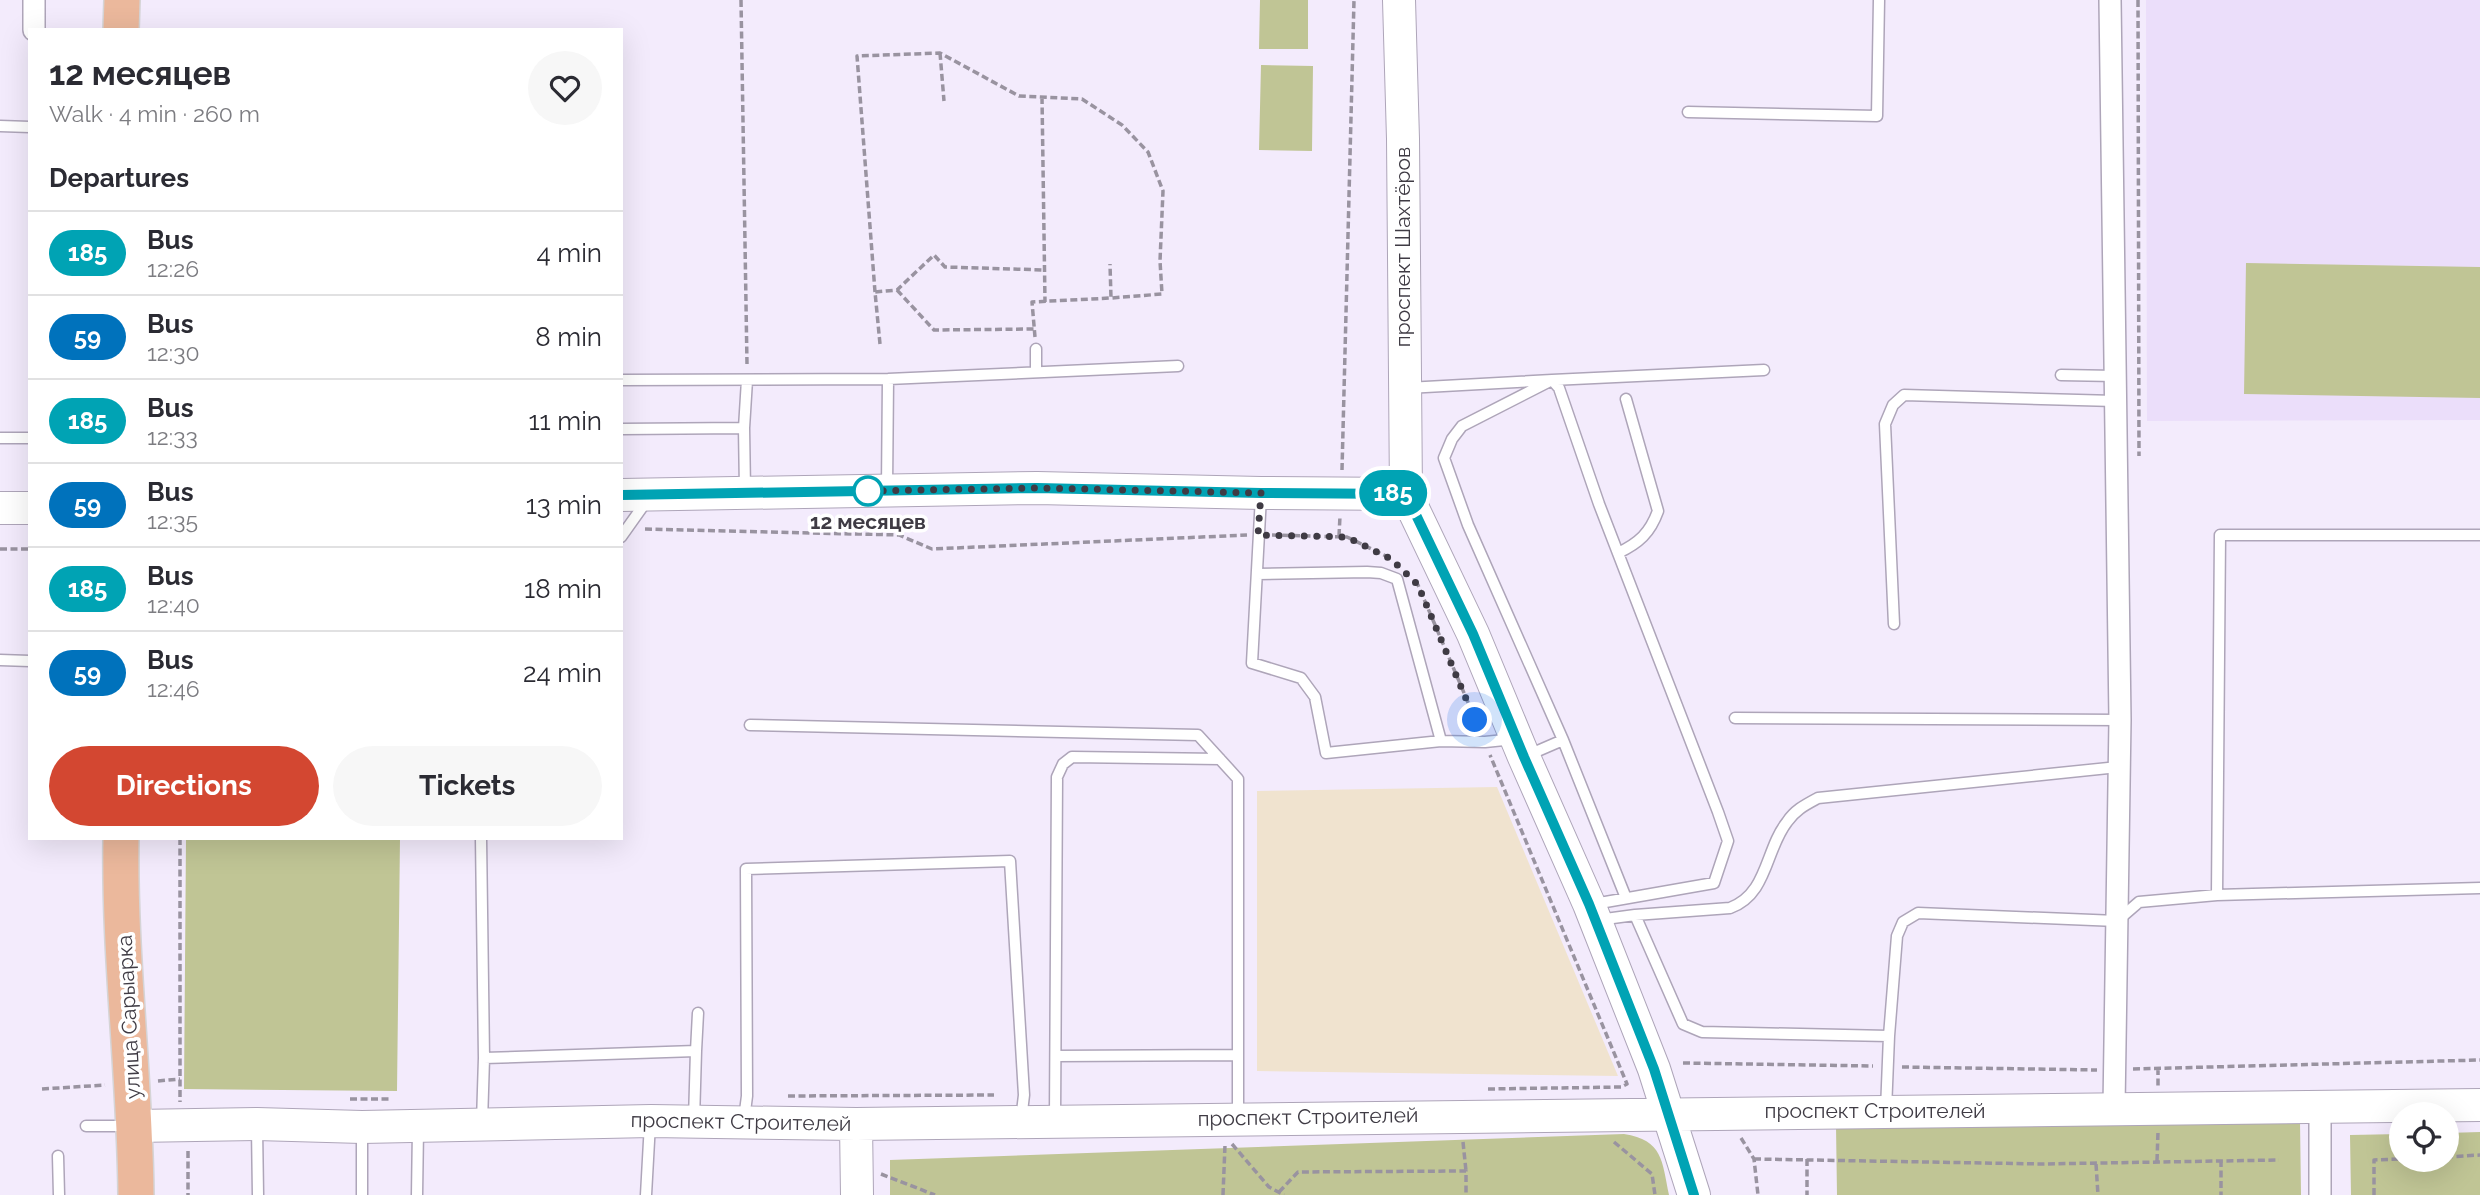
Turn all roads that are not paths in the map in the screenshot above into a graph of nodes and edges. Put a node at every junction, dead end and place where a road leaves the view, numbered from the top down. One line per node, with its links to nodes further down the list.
1 (33, 0): 6 (street)
2 (122, 0): 7 (main road)
3 (1399, 0): 21 (main road, проспект Шахтёров)
4 (1879, 0): 8 (lane)
5 (2110, 0): 16 (street)
6 (34, 28)
7 (121, 28)
8 (1688, 112)
9 (0, 126): 10 (lane)
10 (28, 127)
11 (1035, 349): 14 (lane)
12 (1178, 366): 14 (lane)
13 (1764, 370): 20 (lane)
14 (1036, 372): 17 (lane)
15 (2061, 375): 16 (lane)
16 (2115, 376): 23 (street)
17 (888, 379): 19 (lane); 28 (lane)
18 (623, 380): 19 (lane)
19 (747, 380): 24 (lane)
20 (1552, 380): 21 (lane); 37 (lane); 45 (lane)
21 (1404, 388): 31 (main road, проспект Шахтёров)
22 (1626, 399): 37 (lane)
23 (2115, 401): 39 (lane); 43 (street)
24 (744, 428): 25 (lane); 29 (lane)
25 (623, 429)
26 (0, 438): 27 (lane)
27 (28, 438)
28 (887, 491): 29 (main road); 30 (main road)
29 (745, 493): 32 (main road)
30 (1261, 493): 31 (main road); 38 (lane)
31 (1406, 494): 47 (main road, проспект Шахтёров)
32 (636, 495): 35 (lane)
33 (28, 508): 34 (main road)
34 (0, 509)
35 (624, 533)
36 (2480, 534): 53 (lane)
37 (1618, 553): 54 (lane)
38 (1257, 574): 46 (lane); 46 (lane)
39 (1894, 624)
40 (0, 660): 41 (lane)
41 (28, 661)
42 (1735, 718): 43 (lane)
43 (2120, 720): 49 (street)
44 (750, 725): 48 (lane)
45 (1563, 740): 47 (lane); 54 (lane)
46 (1441, 741): 47 (lane)
47 (1520, 748): 55 (main road, проспект Шахтёров)
48 (1220, 759): 61 (lane); 62 (lane)
49 (2118, 767): 56 (lane); 57 (street)
50 (121, 840): 79 (main road, улица Сарыарка)
51 (481, 840): 63 (lane)
52 (2480, 888): 53 (lane)
53 (2217, 895): 57 (lane)
54 (1626, 898): 55 (lane)
55 (1592, 913): 56 (lane); 69 (main road, проспект Шахтёров)
56 (1635, 915): 59 (lane)
57 (2117, 920): 59 (lane); 67 (street)
58 (698, 1013): 60 (lane)
59 (1889, 1036): 68 (lane)
60 (696, 1051): 63 (lane); 73 (lane)
61 (1238, 1055): 62 (lane); 70 (lane)
62 (1056, 1056): 71 (lane)
63 (484, 1058): 75 (lane)
64 (2320, 1105): 65 (main road, проспект Строителей); 67 (main road, проспект Строителей); 91 (street)
65 (2480, 1105)
66 (1023, 1107): 71 (main road, проспект Строителей); 74 (lane); 77 (main road, проспект Строителей)
67 (2115, 1107): 68 (main road, проспект Строителей)
68 (1886, 1112): 69 (main road, проспект Строителей)
69 (1668, 1113): 70 (main road, проспект Строителей); 90 (main road, проспект Шахтёров)
70 (1238, 1118): 71 (main road, проспект Строителей)
71 (1055, 1120)
72 (650, 1121): 73 (main road, проспект Строителей); 75 (main road, проспект Строителей); 89 (lane)
73 (694, 1122): 74 (main road, проспект Строителей)
74 (744, 1122): 77 (main road, проспект Строителей)
75 (482, 1123): 80 (main road, проспект Строителей)
76 (257, 1124): 79 (main road, проспект Строителей); 81 (main road, проспект Строителей); 86 (lane)
77 (856, 1124): 83 (main road)
78 (86, 1126): 79 (lane)
79 (135, 1126): 85 (main road, улица Сарыарка)
80 (418, 1126): 81 (main road, проспект Строителей); 88 (lane)
81 (362, 1127): 87 (lane)
82 (58, 1156): 84 (lane)
83 (864, 1182)
84 (59, 1195)
85 (136, 1195)
86 (258, 1195)
87 (362, 1195)
88 (417, 1195)
89 (646, 1195)
90 (1694, 1195)
91 (2320, 1195)

